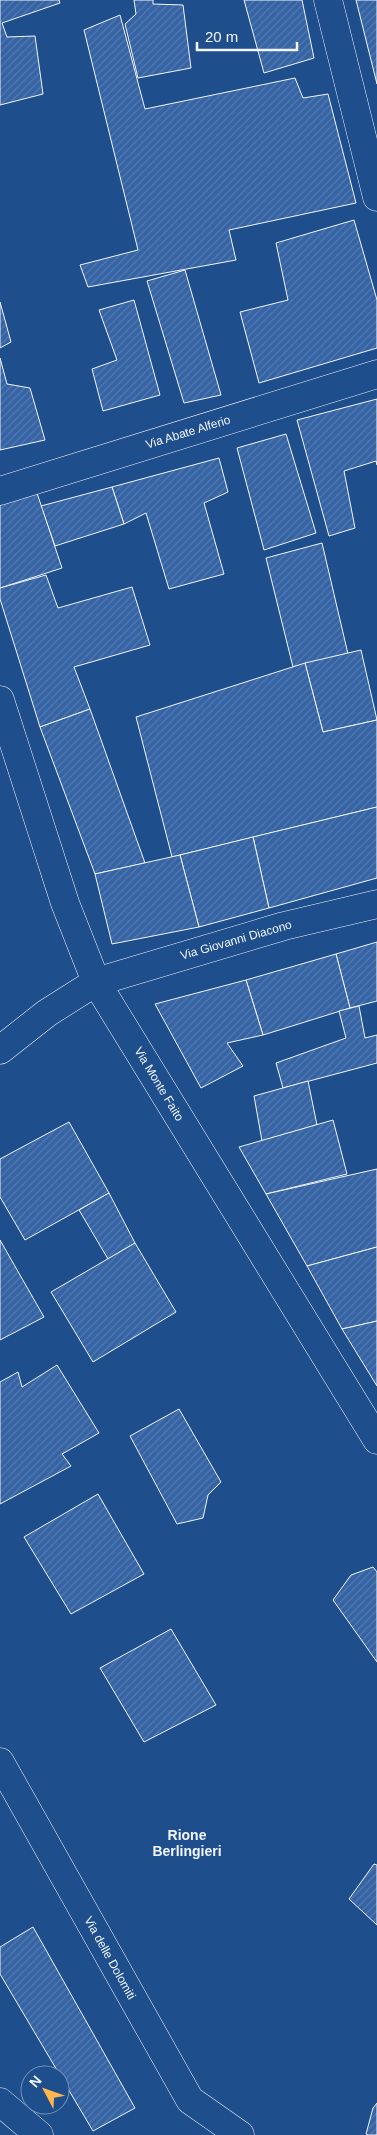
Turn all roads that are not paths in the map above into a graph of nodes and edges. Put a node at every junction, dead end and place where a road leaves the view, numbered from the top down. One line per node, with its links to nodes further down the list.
1 (328, 0): 2 (street)
2 (377, 198)
3 (377, 374): 4 (street, Via Abate Alferio)
4 (0, 490)
5 (0, 700): 7 (street, Via Monte Faito)
6 (377, 904): 7 (street, Via Giovanni Diacono)
7 (96, 982): 8 (street, Via Giovanni Diacono); 9 (street, Via Monte Faito)
8 (0, 1050)
9 (377, 1440)
10 (0, 1762): 12 (street, Via delle Dolomiti)
11 (0, 2102): 13 (street)
12 (236, 2134)
13 (39, 2135)

